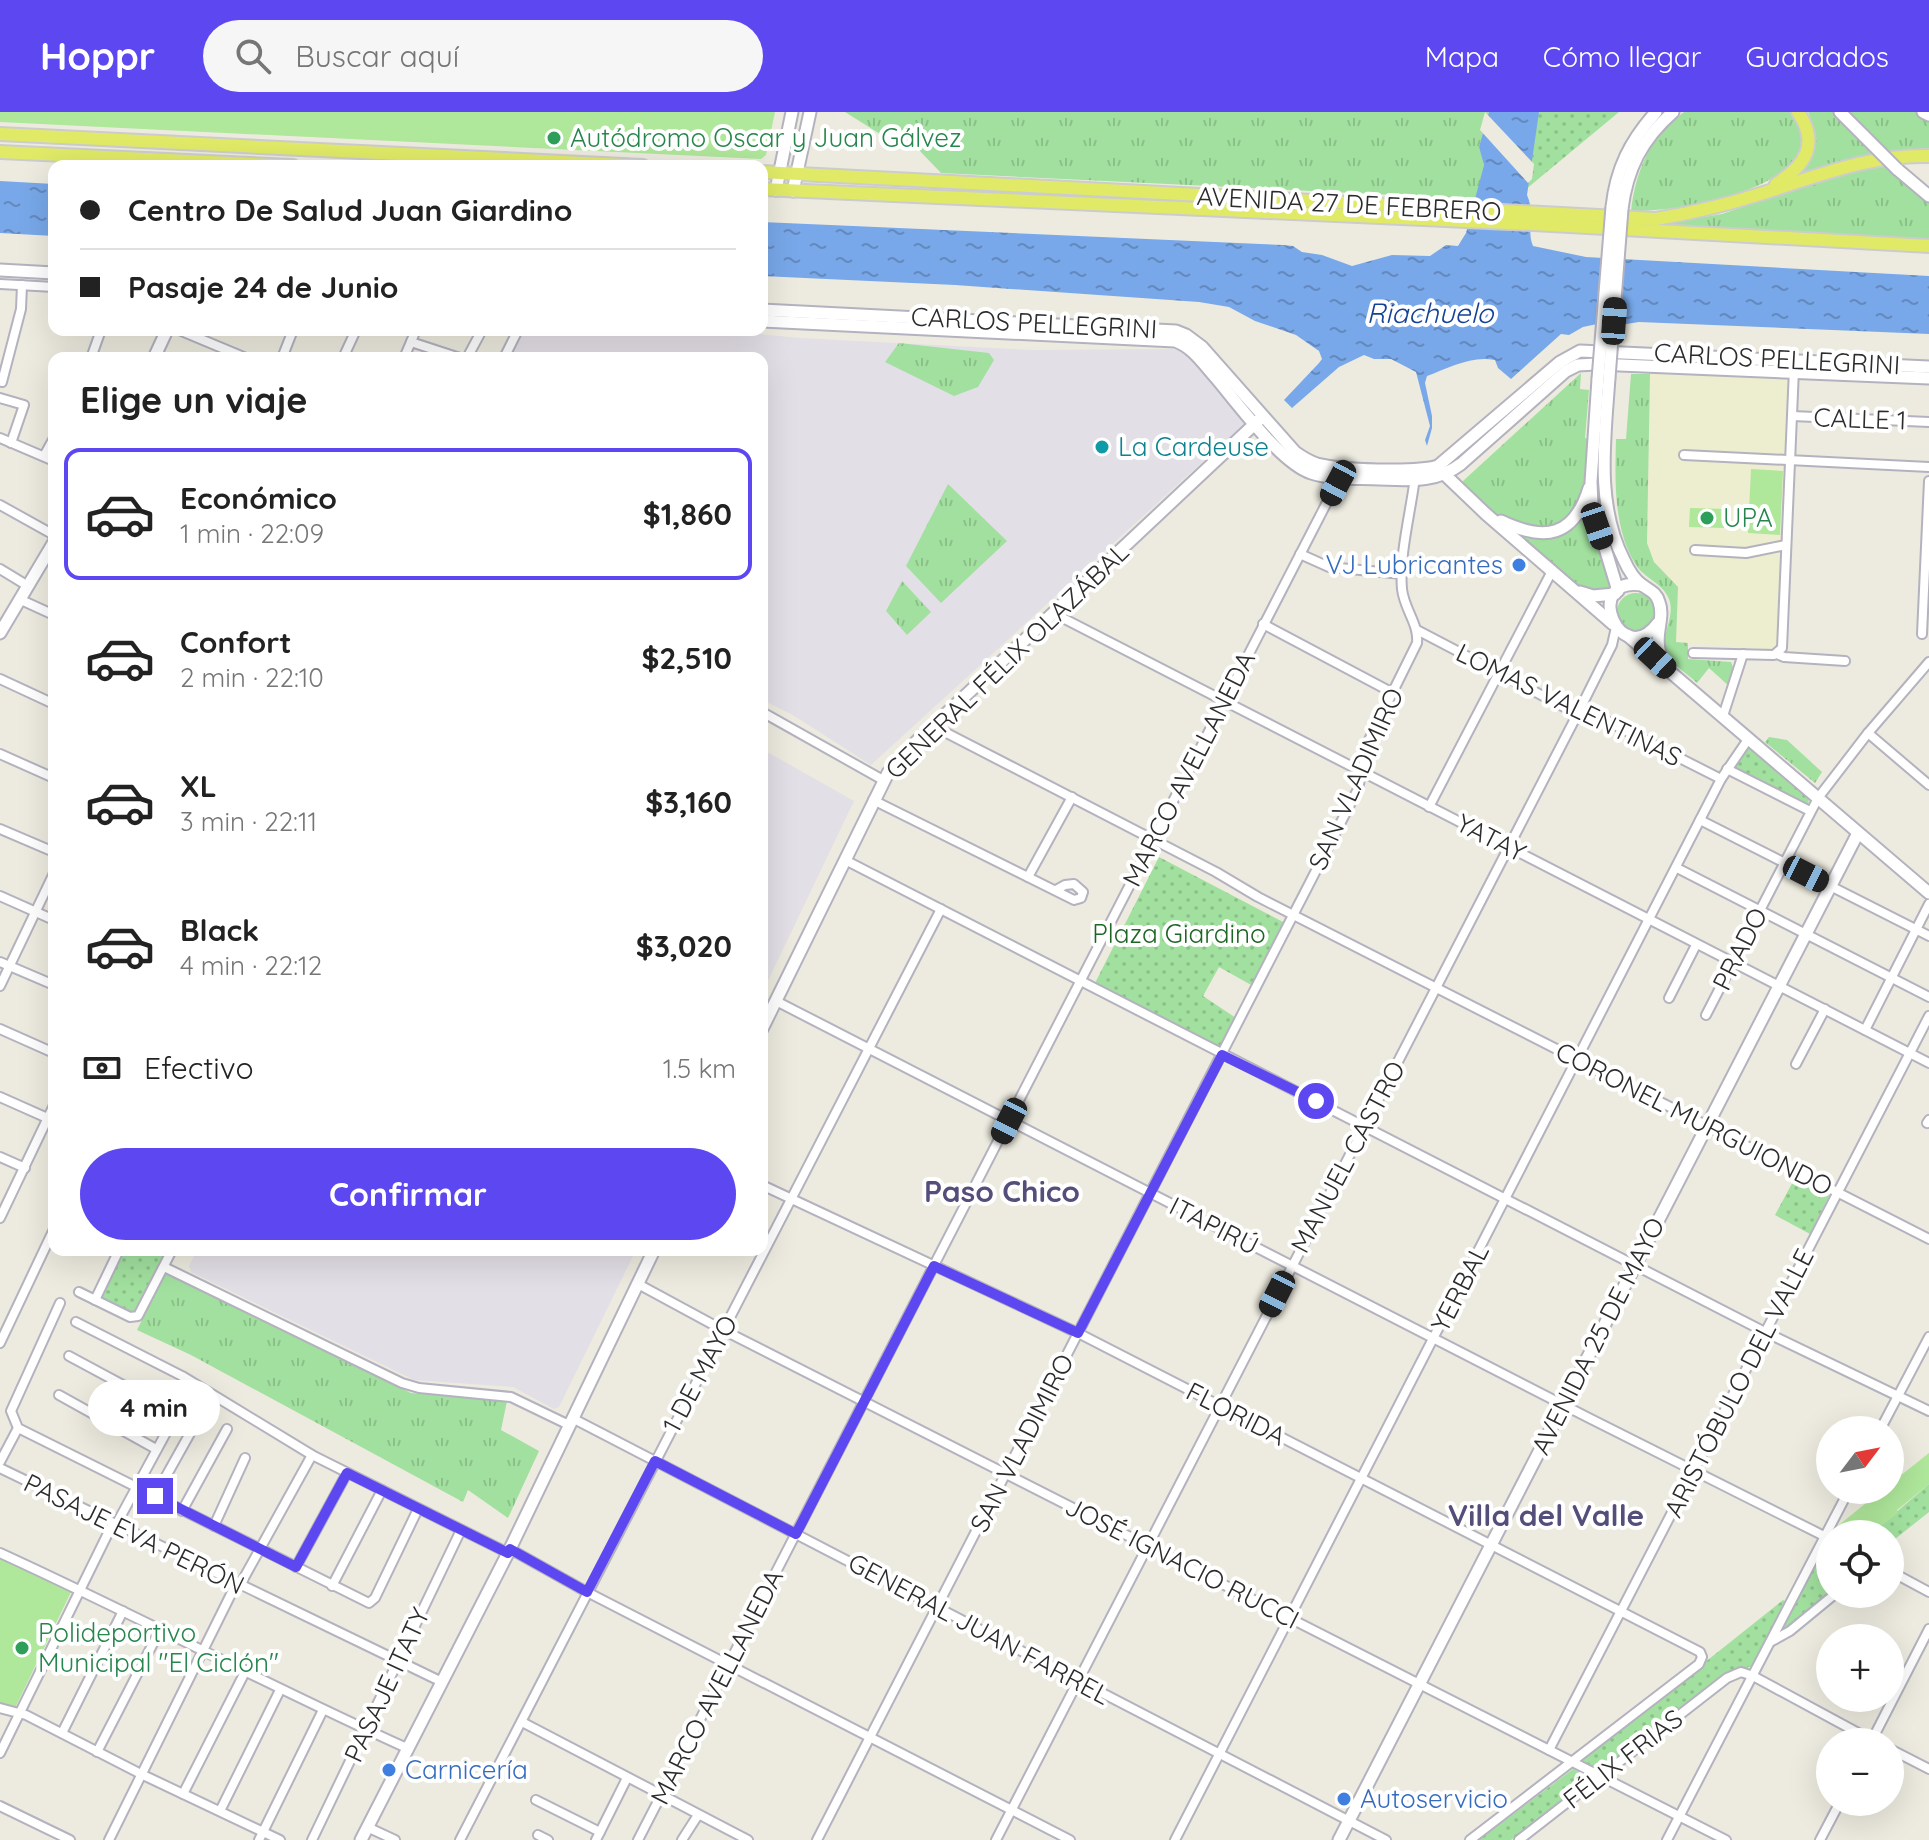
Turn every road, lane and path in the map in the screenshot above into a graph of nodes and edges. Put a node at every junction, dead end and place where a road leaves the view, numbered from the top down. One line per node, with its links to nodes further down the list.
1 (792, 112): 15 (main road)
2 (810, 112): 16 (main road)
3 (1656, 112): 22 (main road)
4 (1673, 112): 22 (main road)
5 (1798, 112): 20 (main road)
6 (1840, 112): 21 (main road, bridge)
7 (1923, 112): 8 (main road)
8 (1929, 115)
9 (0, 134): 13 (main road)
10 (0, 152): 12 (main road)
11 (1929, 156): 20 (main road, AVENIDA 27 DE FEBRERO)
12 (167, 160)
13 (522, 160)
14 (768, 172): 15 (main road, AVENIDA 27 DE FEBRERO)
15 (780, 173): 16 (main road, AVENIDA 27 DE FEBRERO); 18 (main road)
16 (797, 173): 19 (main road); 23 (main road, AVENIDA 27 DE FEBRERO)
17 (768, 189): 18 (main road, AVENIDA 27 DE FEBRERO)
18 (776, 190): 19 (main road, AVENIDA 27 DE FEBRERO)
19 (793, 191): 23 (main road, AVENIDA 27 DE FEBRERO)
20 (1758, 195): 24 (main road, AVENIDA 27 DE FEBRERO)
21 (1929, 196)
22 (1617, 208): 41 (main road, bridge)
23 (1455, 215): 24 (main road, AVENIDA 27 DE FEBRERO)
24 (1534, 219): 25 (main road, AVENIDA 27 DE FEBRERO)
25 (1929, 246)
26 (0, 270): 27 (main road)
27 (48, 273)
28 (0, 284): 29 (street)
29 (22, 285): 30 (street); 43 (street)
30 (48, 287)
31 (768, 310): 46 (main road, CARLOS PELLEGRINI)
32 (768, 321): 46 (main road, CARLOS PELLEGRINI)
33 (193, 336): 36 (street)
34 (414, 336): 35 (street)
35 (411, 342): 37 (street); 38 (street)
36 (232, 352)
37 (407, 352)
38 (442, 352)
39 (1794, 366): 40 (main road, CARLOS PELLEGRINI); 42 (main road, CARLOS PELLEGRINI); 45 (street); 56 (main road, CARLOS PELLEGRINI)
40 (1929, 367)
41 (1604, 378): 60 (main road); 73 (main road)
42 (1929, 378)
43 (2, 382)
44 (0, 398): 49 (street)
45 (1792, 416): 47 (street, CALLE 1); 54 (street)
46 (1259, 420): 57 (main road, CARLOS PELLEGRINI); 80 (main road, GENERAL FÉLIX OLAZÁBAL)
47 (1929, 422)
48 (0, 438): 49 (street)
49 (11, 443): 52 (street)
50 (48, 449): 52 (street)
51 (1684, 455): 54 (street)
52 (44, 456): 53 (street)
53 (48, 458)
54 (1789, 462): 55 (street); 65 (street)
55 (1929, 467)
56 (1441, 470): 58 (main road, CARLOS PELLEGRINI); 63 (main road)
57 (1341, 472): 58 (main road, CARLOS PELLEGRINI); 68 (street, MARCO AVELLANEDA)
58 (1416, 475): 72 (street)
59 (1929, 481): 62 (street)
60 (1591, 482): 63 (main road); 76 (main road)
61 (0, 505): 64 (street)
62 (1928, 513): 69 (street)
63 (1486, 514): 71 (main road)
64 (48, 532)
65 (1786, 545): 66 (street); 89 (street)
66 (1695, 550)
67 (48, 553): 74 (main road)
68 (1300, 554): 72 (street); 82 (street, MARCO AVELLANEDA)
69 (1928, 559): 78 (street)
70 (0, 569): 74 (street)
71 (1552, 571): 75 (main road); 93 (street)
72 (1402, 574): 83 (street)
73 (1642, 585): 76 (main road); 81 (main road)
74 (28, 586): 77 (main road)
75 (1572, 588): 76 (main road); 84 (main road)
76 (1616, 593): 84 (main road)
77 (19, 599): 79 (street); 85 (main road)
78 (1926, 607): 86 (street)
79 (48, 612)
80 (1053, 613): 97 (street, YATAY); 101 (main road, GENERAL FÉLIX OLAZÁBAL)
81 (1659, 619): 84 (main road); 92 (main road)
82 (1263, 624): 95 (street); 97 (street, MARCO AVELLANEDA)
83 (1417, 630): 93 (street, LOMAS VALENTINAS); 95 (street, SAN VLADIMIRO)
84 (1620, 630): 92 (main road); 98 (street, MANUEL CASTRO)
85 (0, 632)
86 (1922, 634)
87 (1693, 653): 88 (street)
88 (1743, 654): 89 (street); 100 (street)
89 (1777, 654): 90 (street)
90 (1845, 661)
91 (1929, 662): 102 (street, PRADO)
92 (1667, 670): 100 (main road)
93 (1499, 675): 98 (street, LOMAS VALENTINAS); 114 (street)
94 (0, 679): 96 (street)
95 (1393, 693): 106 (street, SAN VLADIMIRO)
96 (48, 701)
97 (1223, 702): 106 (street, YATAY); 119 (street, MARCO AVELLANEDA)
98 (1579, 711): 108 (street, LOMAS VALENTINAS); 120 (street, MANUEL CASTRO)
99 (768, 715): 109 (street)
100 (1723, 716): 103 (main road)
101 (933, 726): 109 (main road, GENERAL FÉLIX OLAZÁBAL); 111 (street)
102 (1868, 733): 110 (street); 112 (street, PRADO)
103 (1749, 738): 105 (street, YERBAL); 112 (main road)
104 (0, 754): 107 (street)
105 (1727, 769): 108 (street, YERBAL); 115 (street)
106 (1362, 772): 114 (street, YATAY); 135 (street, SAN VLADIMIRO)
107 (48, 775)
108 (1721, 779): 116 (street, YERBAL)
109 (883, 780): 113 (main road, GENERAL FÉLIX OLAZÁBAL)
110 (1929, 785)
111 (1072, 797): 119 (street); 125 (street)
112 (1818, 798): 115 (street, PRADO); 118 (main road)
113 (873, 800): 122 (main road, GENERAL FÉLIX OLAZÁBAL); 125 (street)
114 (1429, 807): 120 (street, YATAY)
115 (1810, 811): 123 (street, PRADO)
116 (1700, 820): 123 (street); 124 (street, YERBAL)
117 (0, 829): 121 (street)
118 (1858, 833): 127 (main road, AVENIDA 25 DE MAYO); 129 (main road)
119 (1153, 839): 135 (street); 146 (street, MARCO AVELLANEDA)
120 (1508, 847): 137 (street, YATAY); 150 (street, MANUEL CASTRO)
121 (48, 849)
122 (845, 860): 132 (street); 153 (main road, GENERAL FÉLIX OLAZÁBAL)
123 (1784, 863): 127 (street); 133 (street, PRADO)
124 (1677, 868): 133 (street); 137 (street, YERBAL)
125 (1028, 877): 128 (street)
126 (48, 886): 134 (street)
127 (1829, 886): 138 (street); 139 (main road, AVENIDA 25 DE MAYO)
128 (1056, 890)
129 (1929, 893)
130 (0, 896): 134 (street)
131 (1929, 904): 138 (street)
132 (941, 909): 146 (street); 161 (street, 1 DE MAYO)
133 (1759, 911): 139 (street); 143 (street, PRADO)
134 (36, 912): 136 (street); 144 (street)
135 (1294, 916): 150 (street); 163 (street, SAN VLADIMIRO)
136 (48, 917)
137 (1650, 920): 141 (street, YATAY); 164 (street, YERBAL)
138 (1916, 930): 140 (street); 145 (street)
139 (1804, 934): 145 (street); 149 (main road, AVENIDA 25 DE MAYO)
140 (1929, 936)
141 (1696, 945): 143 (street, YATAY); 152 (street)
142 (0, 962): 144 (street)
143 (1732, 963): 149 (street, YATAY); 155 (street, PRADO)
144 (10, 966): 147 (street); 148 (street)
145 (1892, 978): 151 (street); 159 (street)
146 (1081, 981): 163 (street); 169 (street, MARCO AVELLANEDA)
147 (48, 982)
148 (0, 986)
149 (1777, 986): 154 (street, YATAY); 170 (main road, AVENIDA 25 DE MAYO)
150 (1436, 988): 164 (street, CORONEL MURGUIONDO); 172 (street, MANUEL CASTRO)
151 (1929, 997)
152 (1669, 998)
153 (776, 1001): 157 (main road, GENERAL FÉLIX OLAZÁBAL); 161 (street, ITAPIRÚ)
154 (1825, 1009): 159 (street, YATAY); 166 (street)
155 (1706, 1015)
156 (1929, 1016): 162 (street, ARISTÓBULO DEL VALLE)
157 (768, 1017)
158 (0, 1029): 160 (street)
159 (1865, 1030): 162 (street, YATAY)
160 (48, 1050)
161 (868, 1050): 169 (street, ITAPIRÚ); 178 (street, 1 DE MAYO)
162 (1910, 1053): 165 (street, YATAY); 176 (street, ARISTÓBULO DEL VALLE)
163 (1222, 1055): 172 (street); 177 (street, SAN VLADIMIRO)
164 (1578, 1060): 170 (street, CORONEL MURGUIONDO); 179 (street, YERBAL)
165 (1929, 1063)
166 (1796, 1064)
167 (0, 1097): 168 (street)
168 (48, 1118)
169 (1009, 1121): 177 (street, ITAPIRÚ); 188 (street, MARCO AVELLANEDA)
170 (1707, 1124): 176 (street, CORONEL MURGUIONDO); 190 (main road, AVENIDA 25 DE MAYO)
171 (48, 1125): 174 (street)
172 (1365, 1127): 179 (street); 189 (street, MANUEL CASTRO)
173 (0, 1157): 174 (street)
174 (25, 1168): 180 (street)
175 (768, 1188): 178 (street, FLORIDA)
176 (1838, 1192): 181 (street, CORONEL MURGUIONDO); 198 (street, ARISTÓBULO DEL VALLE)
177 (1149, 1193): 189 (street, ITAPIRÚ); 199 (street, SAN VLADIMIRO)
178 (791, 1199): 183 (street, 1 DE MAYO); 188 (street, FLORIDA)
179 (1505, 1199): 190 (street); 201 (street, YERBAL)
180 (0, 1218)
181 (1929, 1239)
182 (48, 1242): 202 (street)
183 (768, 1243)
184 (116, 1256): 194 (street)
185 (169, 1256): 191 (street)
186 (651, 1256): 192 (main road)
187 (761, 1256): 197 (street, 1 DE MAYO)
188 (934, 1266): 199 (street, FLORIDA); 207 (street, MARCO AVELLANEDA)
189 (1292, 1266): 201 (street, ITAPIRÚ); 209 (street, MANUEL CASTRO)
190 (1634, 1266): 198 (street); 208 (main road, AVENIDA 25 DE MAYO)
191 (164, 1267): 194 (street); 214 (street, GENERAL JUAN FARREL)
192 (638, 1284): 197 (street, JOSÉ IGNACIO RUCCI); 214 (main road)
193 (79, 1292): 194 (street)
194 (95, 1300)
195 (60, 1303): 215 (street)
196 (76, 1322): 204 (street)
197 (723, 1330): 207 (street, JOSÉ IGNACIO RUCCI); 220 (street, 1 DE MAYO)
198 (1765, 1332): 206 (street); 222 (street, ARISTÓBULO DEL VALLE)
199 (1078, 1333): 209 (street, FLORIDA); 224 (street, SAN VLADIMIRO)
200 (1929, 1337): 206 (street)
201 (1434, 1338): 208 (street, ITAPIRÚ); 225 (street, YERBAL)
202 (0, 1343)
203 (69, 1356): 211 (street)
204 (193, 1383): 211 (street); 218 (street)
205 (59, 1395): 217 (street)
206 (1899, 1396): 210 (street); 212 (street)
207 (865, 1401): 224 (street, JOSÉ IGNACIO RUCCI); 235 (street, MARCO AVELLANEDA)
208 (1563, 1404): 222 (street, ITAPIRÚ); 237 (main road, AVENIDA 25 DE MAYO)
209 (1220, 1406): 225 (street, FLORIDA); 236 (street, MANUEL CASTRO)
210 (1929, 1411)
211 (175, 1413): 217 (street)
212 (1888, 1416)
213 (198, 1419): 228 (street)
214 (571, 1422): 220 (street, GENERAL JUAN FARREL); 239 (main road)
215 (18, 1428): 221 (street); 226 (street)
216 (227, 1429): 230 (street)
217 (156, 1449): 226 (street)
218 (312, 1455): 223 (street); 238 (street)
219 (245, 1458): 232 (street)
220 (655, 1461): 235 (street, GENERAL JUAN FARREL); 247 (street, 1 DE MAYO)
221 (0, 1465): 231 (street, PASAJE EVA PERÓN)
222 (1693, 1471): 234 (street, ITAPIRÚ); 252 (street, ARISTÓBULO DEL VALLE)
223 (347, 1473): 227 (street); 242 (street)
224 (1008, 1473): 236 (street, JOSÉ IGNACIO RUCCI); 249 (street, SAN VLADIMIRO)
225 (1361, 1479): 237 (street, FLORIDA); 253 (street, YERBAL)
226 (137, 1486): 228 (street); 231 (street)
227 (382, 1490): 229 (street); 245 (street)
228 (155, 1496): 230 (street)
229 (418, 1509): 233 (street); 245 (street)
230 (182, 1511): 232 (street)
231 (115, 1524): 244 (street, PASAJE EVA PERÓN); 246 (street)
232 (214, 1526): 238 (street)
233 (461, 1530): 239 (street); 258 (street, PASAJE ITATY)
234 (1816, 1532)
235 (796, 1534): 249 (street, GENERAL JUAN FARREL); 259 (street, MARCO AVELLANEDA)
236 (1147, 1545): 253 (street, JOSÉ IGNACIO RUCCI); 262 (street, MANUEL CASTRO)
237 (1491, 1546): 252 (street, FLORIDA); 264 (main road, AVENIDA 25 DE MAYO)
238 (258, 1549): 242 (street); 244 (street)
239 (509, 1551): 247 (street); 263 (main road)
240 (1816, 1552): 256 (street)
241 (0, 1553): 246 (street)
242 (296, 1567): 245 (street)
243 (1904, 1579): 248 (street)
244 (238, 1584): 257 (street); 258 (street, PASAJE EVA PERÓN)
245 (332, 1586)
246 (80, 1589): 251 (street); 268 (street)
247 (587, 1592): 259 (street); 269 (street, 1 DE MAYO)
248 (1929, 1592)
249 (938, 1607): 262 (street, GENERAL JUAN FARREL); 274 (street, SAN VLADIMIRO)
250 (1818, 1608): 256 (street)
251 (123, 1611): 254 (street); 273 (street)
252 (1621, 1613): 276 (street, ARISTÓBULO DEL VALLE); 281 (street, FLORIDA)
253 (1290, 1618): 264 (street, JOSÉ IGNACIO RUCCI); 279 (street, YERBAL)
254 (161, 1628): 257 (street); 277 (street)
255 (1929, 1629): 271 (street)
256 (1772, 1641): 261 (street)
257 (202, 1649): 260 (street); 283 (street)
258 (398, 1662): 263 (street, PASAJE EVA PERÓN); 272 (street, PASAJE ITATY)
259 (728, 1665): 274 (street); 287 (street, MARCO AVELLANEDA)
260 (246, 1670): 265 (street); 286 (street)
261 (1753, 1676): 270 (street); 284 (street, FÉLIX FRIAS); 293 (street)
262 (1079, 1681): 279 (street, GENERAL JUAN FARREL); 290 (street, MANUEL CASTRO)
263 (442, 1682): 275 (main road)
264 (1419, 1685): 276 (street, JOSÉ IGNACIO RUCCI); 295 (main road, AVENIDA 25 DE MAYO)
265 (280, 1690): 267 (street); 291 (street)
266 (0, 1708): 268 (street)
267 (323, 1710): 272 (street); 298 (street)
268 (18, 1715): 273 (street); 278 (street)
269 (522, 1722): 285 (street); 306 (street, 1 DE MAYO)
270 (1849, 1728)
271 (1880, 1728)
272 (367, 1730): 275 (street); 303 (street, PASAJE ITATY)
273 (62, 1733): 277 (street)
274 (870, 1738): 290 (street); 311 (street, SAN VLADIMIRO)
275 (409, 1749): 296 (main road)
276 (1549, 1750): 281 (street, JOSÉ IGNACIO RUCCI)
277 (97, 1752): 283 (street)
278 (0, 1753)
279 (1219, 1754): 295 (street, GENERAL JUAN FARREL); 314 (street, YERBAL)
280 (1904, 1756): 282 (street)
281 (1571, 1762): 284 (street, JOSÉ IGNACIO RUCCI); 317 (street)
282 (1929, 1769)
283 (141, 1774): 286 (street); 301 (street)
284 (1602, 1777): 293 (street, JOSÉ IGNACIO RUCCI); 318 (street, FÉLIX FRIAS)
285 (627, 1778): 287 (street); 299 (street)
286 (183, 1794): 291 (street)
287 (662, 1796): 292 (street); 308 (street, MARCO AVELLANEDA)
288 (536, 1800): 299 (street)
289 (0, 1806): 300 (street)
290 (1011, 1810): 312 (street, MANUEL CASTRO); 313 (street)
291 (220, 1811): 298 (street)
292 (698, 1815): 309 (street); 310 (street)
293 (1680, 1816): 319 (street); 320 (street, JOSÉ IGNACIO RUCCI)
294 (1833, 1816): 321 (street)
295 (1349, 1820): 315 (main road, AVENIDA 25 DE MAYO); 316 (street, GENERAL JUAN FARREL)
296 (367, 1827): 304 (main road); 305 (street)
297 (538, 1835): 307 (street)
298 (261, 1836): 302 (street)
299 (598, 1836)
300 (70, 1840)
301 (109, 1840)
302 (280, 1840)
303 (312, 1840)
304 (361, 1840)
305 (395, 1840)
306 (460, 1840)
307 (548, 1840)
308 (638, 1840)
309 (682, 1840)
310 (748, 1840)
311 (817, 1840)
312 (996, 1840)
313 (1070, 1840)
314 (1175, 1840)
315 (1339, 1840)
316 (1386, 1840)
317 (1470, 1840)
318 (1519, 1840)
319 (1667, 1840)
320 (1726, 1840)
321 (1820, 1840)

